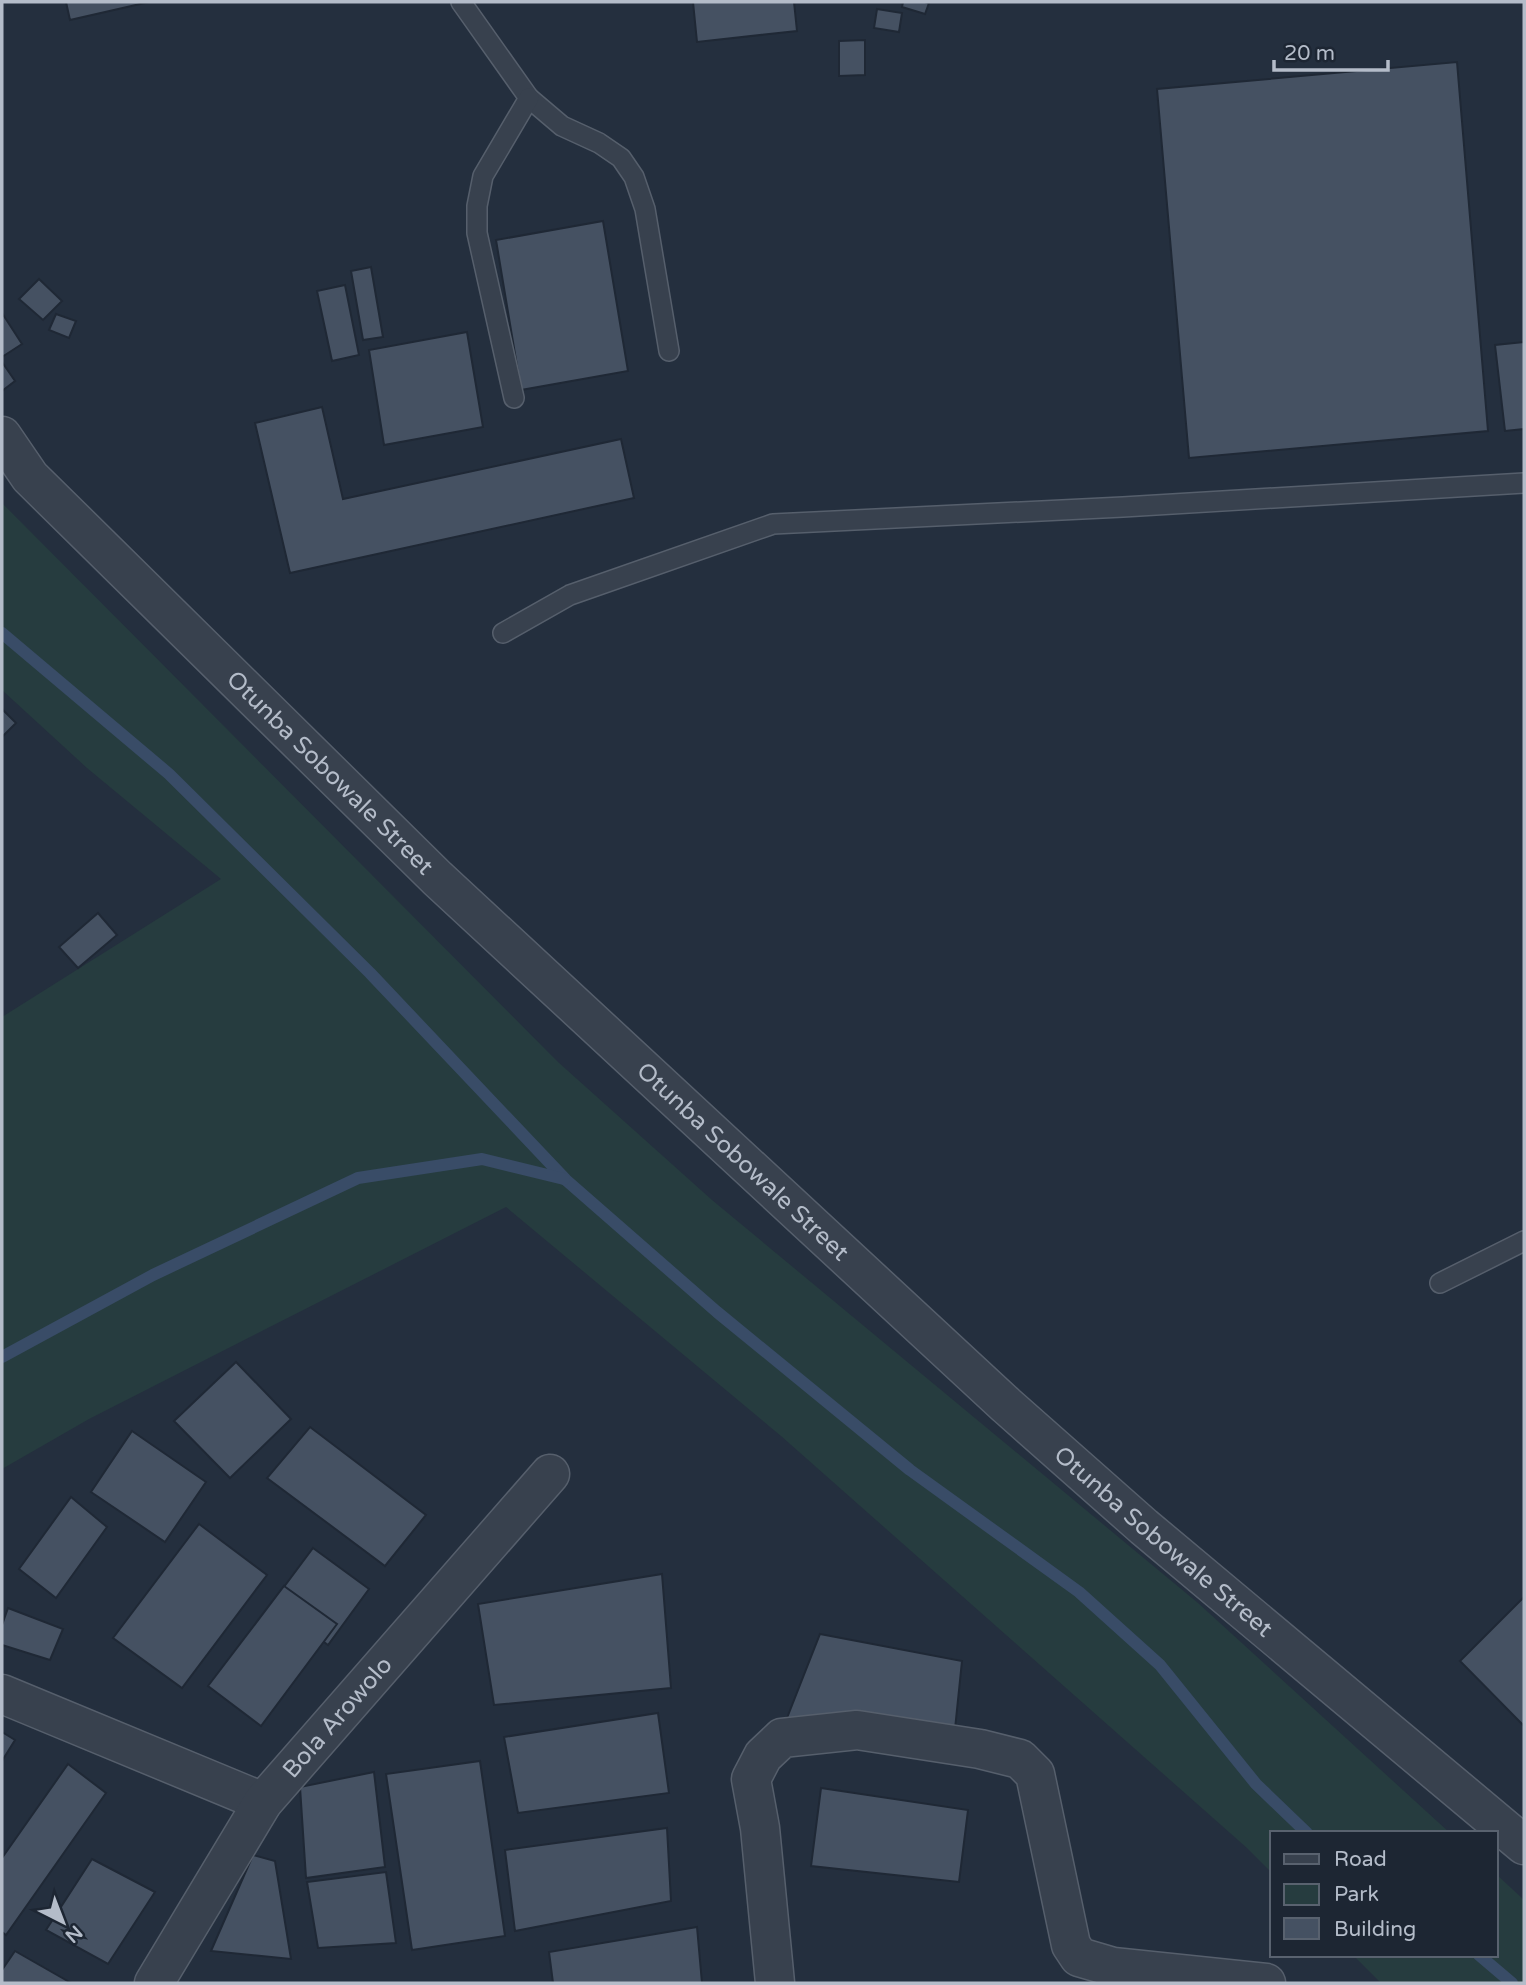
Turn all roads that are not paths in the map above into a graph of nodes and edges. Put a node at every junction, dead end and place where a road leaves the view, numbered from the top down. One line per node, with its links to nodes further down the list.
1 (461, 2): 2 (lane)
2 (528, 97): 3 (lane); 4 (lane)
3 (669, 351)
4 (514, 398)
5 (2, 436): 13 (street, Otunba Sobowale Street)
6 (1524, 483): 7 (lane)
7 (503, 633)
8 (1524, 1241): 9 (lane)
9 (1440, 1283)
10 (550, 1474): 12 (street, Bola Arowolo)
11 (2, 1694): 12 (street)
12 (263, 1802): 14 (street, Bola Arowolo)
13 (1524, 1845)
14 (154, 1983)
15 (775, 1983): 16 (street)
16 (1266, 1983)

